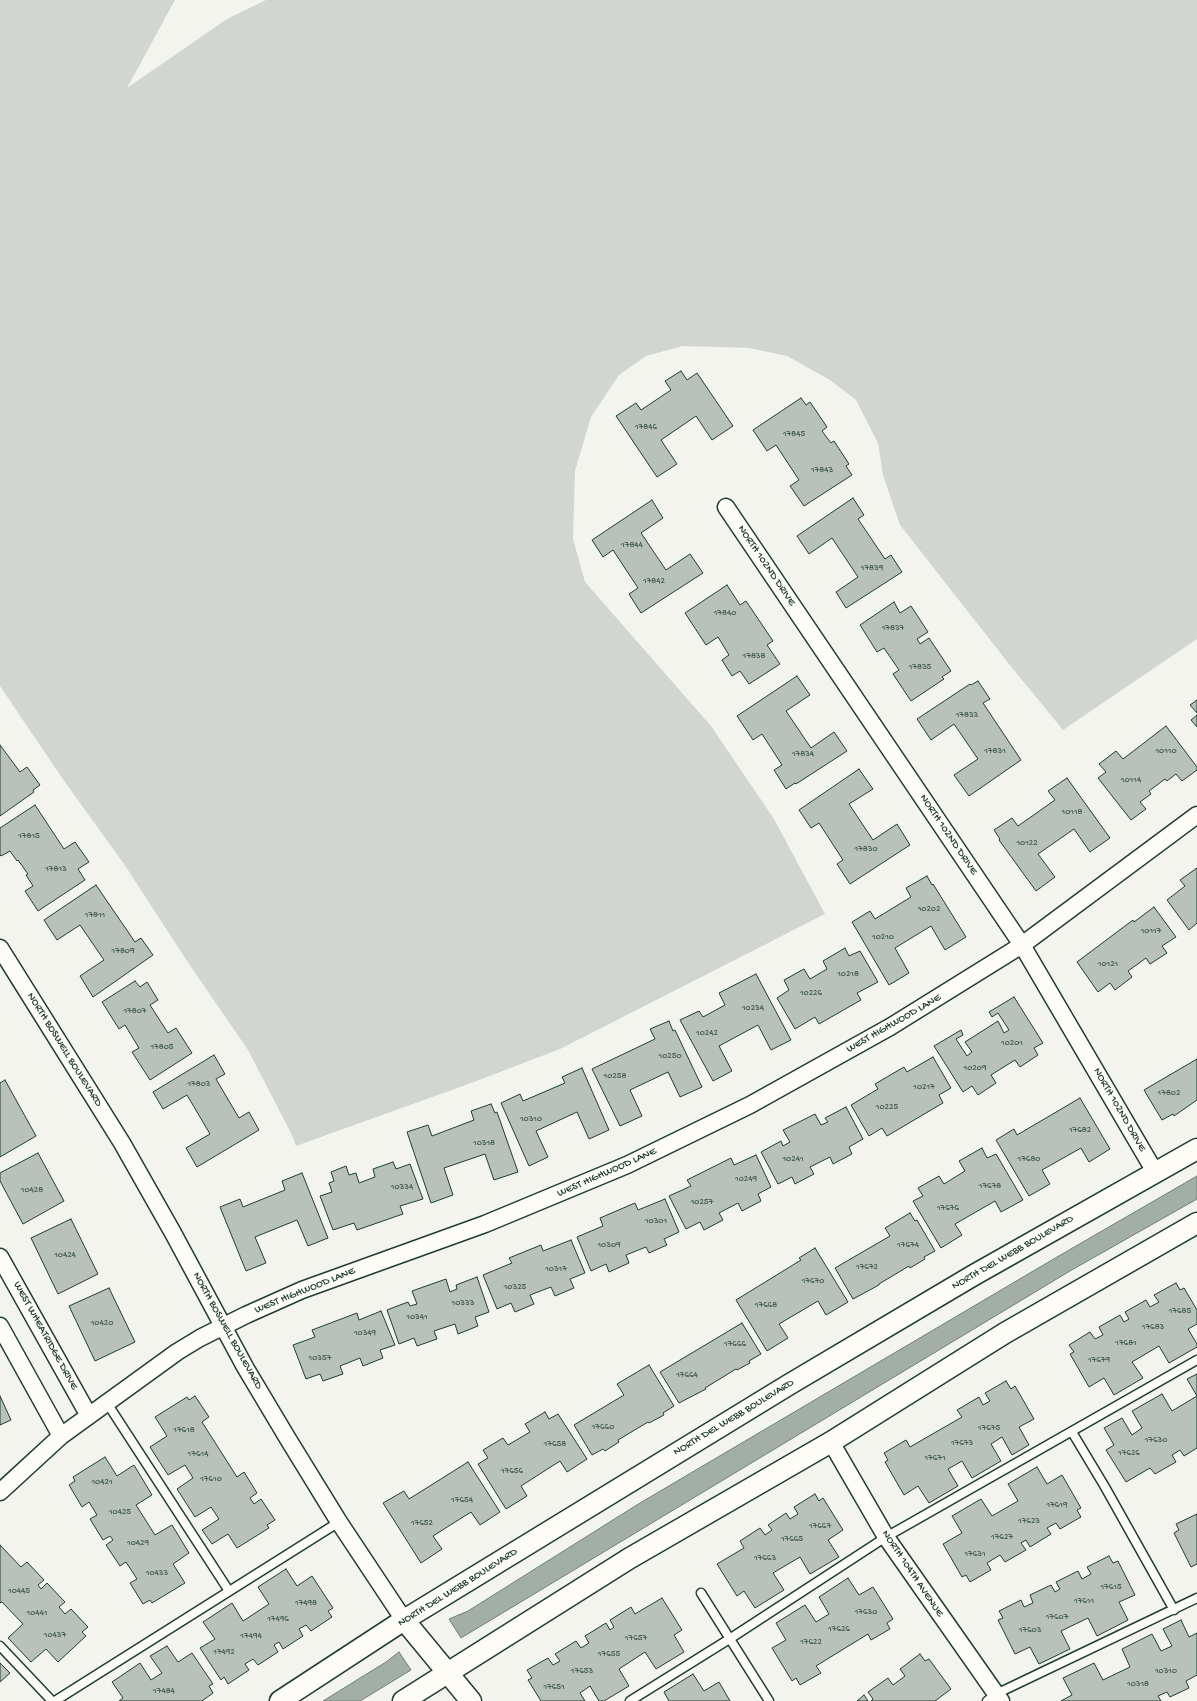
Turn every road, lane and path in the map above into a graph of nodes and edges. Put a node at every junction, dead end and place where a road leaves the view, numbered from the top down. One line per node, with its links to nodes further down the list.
1 (726, 507): 3 (street, NORTH 102ND DRIVE)
2 (1197, 815): 3 (street, WEST HIGHWOOD LANE)
3 (1022, 945): 6 (street, NORTH 102ND DRIVE); 10 (street, WEST HIGHWOOD LANE)
4 (0, 948): 10 (street, NORTH BOSWELL BOULEVARD)
5 (1197, 1149): 6 (street, NORTH DEL WEBB BOULEVARD)
6 (1155, 1172): 24 (street, NORTH DEL WEBB BOULEVARD)
7 (1195, 1228): 16 (street)
8 (1, 1259): 13 (street, WEST WHEATRIDGE DRIVE)
9 (0, 1326): 15 (street)
10 (224, 1326): 12 (street, WEST HIGHWOOD LANE); 18 (street, NORTH BOSWELL BOULEVARD)
11 (1197, 1360): 14 (lane)
12 (107, 1403): 13 (street, WEST HIGHWOOD LANE); 20 (lane)
13 (89, 1416): 15 (street, WEST HIGHWOOD LANE)
14 (1072, 1432): 19 (lane); 23 (lane)
15 (61, 1436): 17 (street, WEST HIGHWOOD LANE)
16 (831, 1442): 19 (street, NORTH 104TH AVENUE); 27 (street)
17 (0, 1492)
18 (339, 1522): 20 (lane); 24 (street, NORTH BOSWELL BOULEVARD)
19 (886, 1537): 25 (lane); 28 (street, NORTH 104TH AVENUE)
20 (229, 1591): 29 (lane)
21 (701, 1593): 25 (lane)
22 (1197, 1598): 23 (lane)
23 (1174, 1610): 28 (lane)
24 (404, 1620): 27 (street, NORTH BOSWELL BOULEVARD); 30 (street, NORTH DEL WEBB BOULEVARD)
25 (730, 1638): 33 (lane); 34 (lane)
26 (0, 1646): 29 (lane)
27 (448, 1673): 31 (street); 32 (street, NORTH BOSWELL BOULEVARD)
28 (994, 1699)
29 (54, 1701)
30 (280, 1701)
31 (404, 1701)
32 (471, 1701)
33 (630, 1701)
34 (770, 1701)

